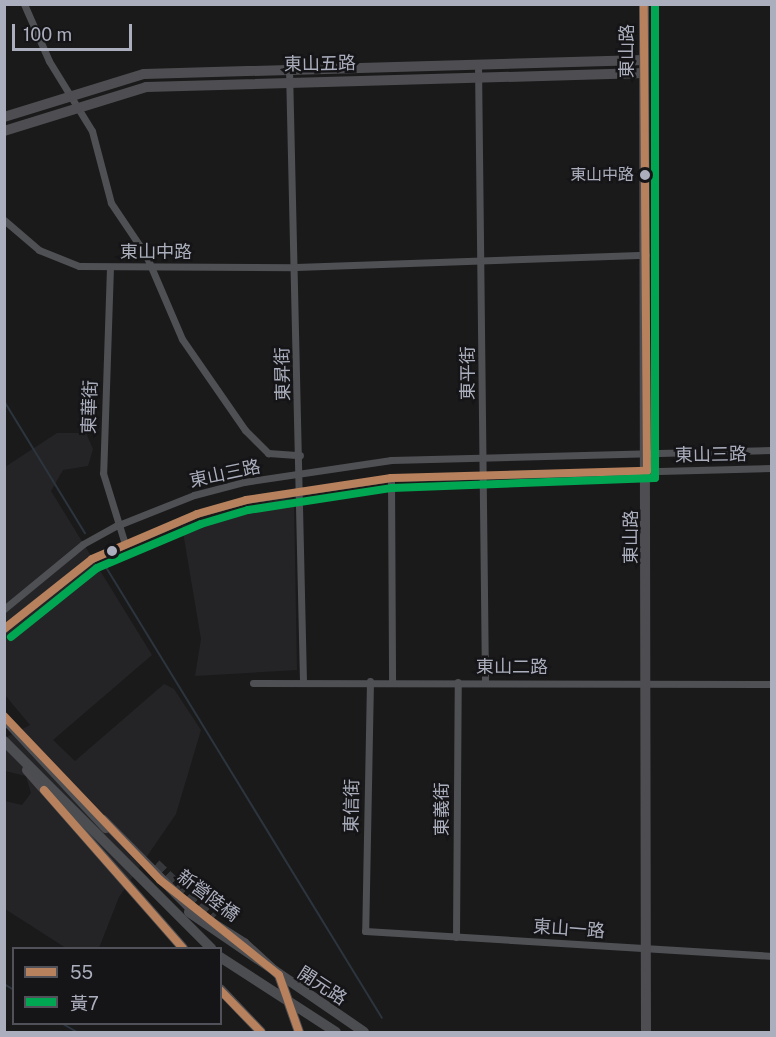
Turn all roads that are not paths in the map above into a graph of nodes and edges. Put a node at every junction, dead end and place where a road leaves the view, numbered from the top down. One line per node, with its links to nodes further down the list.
1 (24, 4): 9 (street, 東山三路)
2 (644, 4): 3 (street, 東山路)
3 (644, 60): 4 (street, 東山五路); 6 (street, 東山路)
4 (478, 64): 5 (street, 東山五路); 7 (street, 東平街)
5 (289, 69): 8 (street, 東昇街); 9 (street, 東山五路)
6 (644, 73): 7 (street, 東山五路); 14 (street, 東山路)
7 (479, 78): 8 (street, 東山五路); 15 (street, 東平街)
8 (290, 81): 10 (street, 東山五路); 18 (street, 東昇街)
9 (68, 94): 10 (street, 東山三路); 11 (street, 東山五路)
10 (76, 105): 12 (street, 東山五路); 16 (street, 東山三路)
11 (4, 117)
12 (4, 131)
13 (4, 220): 17 (street, 東山中路)
14 (646, 255): 15 (street, 東山中路); 20 (street, 東山路)
15 (483, 260): 18 (street, 東山中路); 22 (street, 東平街)
16 (150, 266): 17 (street, 東山中路); 18 (street, 東山中路); 21 (street, 東山三路)
17 (110, 267): 29 (street, 東華街)
18 (296, 267): 21 (street, 東昇街)
19 (771, 450): 20 (street, 東山三路)
20 (647, 453): 22 (street, 東山三路); 24 (street, 東山路)
21 (300, 455): 26 (street, 東昇街)
22 (483, 459): 25 (street, 東平街); 26 (street, 東山三路)
23 (771, 468): 24 (street, 東山三路)
24 (647, 471): 25 (street, 東山三路); 39 (street, 東山路)
25 (483, 476): 27 (street, 東山三路); 37 (street, 東平街)
26 (301, 477): 28 (street, 東昇街); 29 (street, 東山三路)
27 (390, 478): 28 (street, 東山三路); 35 (street)
28 (300, 492): 30 (street, 東山三路); 33 (street, 東昇街)
29 (116, 526): 30 (street, 東華街); 31 (street, 東山三路)
30 (124, 544): 32 (street, 東山三路)
31 (4, 609)
32 (4, 629)
33 (303, 680): 34 (street, 東山二路); 38 (street, 東山二路)
34 (370, 681): 35 (street, 東山二路); 44 (street, 東信街)
35 (392, 681): 36 (street, 東山二路)
36 (458, 682): 37 (street, 東山二路); 45 (street, 東義街)
37 (485, 682): 39 (street, 東山二路)
38 (253, 683)
39 (648, 683): 40 (street, 東山二路); 48 (street, 東山路)
40 (771, 684)
41 (4, 716): 43 (street, 開元路); 55 (main road, 開元路)
42 (4, 743): 46 (street); 47 (main road)
43 (103, 820): 53 (street, 新營陸橋, bridge)
44 (365, 931): 45 (street, 東山一路)
45 (456, 937): 48 (street, 東山一路)
46 (182, 947)
47 (210, 947)
48 (648, 949): 49 (street, 東山一路); 56 (street, 東山路)
49 (771, 956)
50 (222, 958): 54 (main road, 開元路)
51 (222, 991): 52 (street)
52 (261, 1032)
53 (299, 1032)
54 (336, 1032)
55 (364, 1032)
56 (646, 1032)

